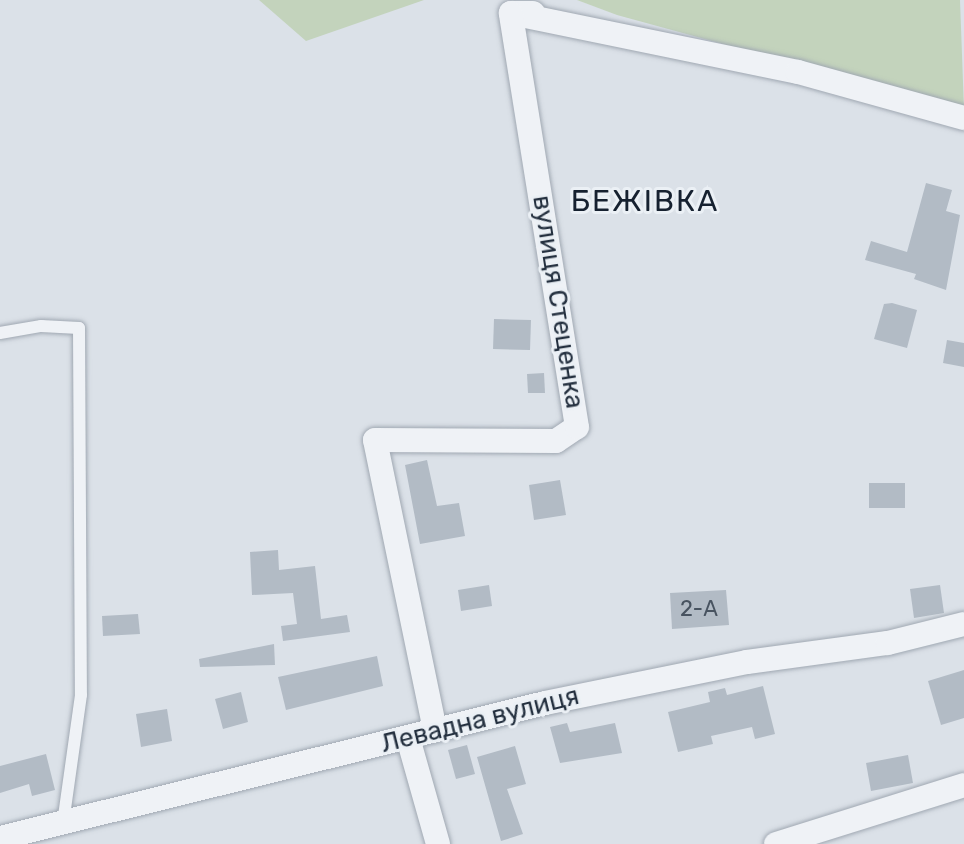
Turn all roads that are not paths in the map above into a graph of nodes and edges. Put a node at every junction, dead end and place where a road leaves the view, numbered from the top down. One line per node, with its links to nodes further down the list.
1 (964, 118): 4 (street, вулиця Стеценка)
2 (0, 333): 7 (lane)
3 (964, 624): 4 (street, Левадна вулиця)
4 (435, 730): 5 (street, Левадна вулиця)
5 (408, 738): 7 (street, Левадна вулиця); 9 (street)
6 (964, 785): 10 (street)
7 (63, 823): 8 (street, Левадна вулиця)
8 (0, 838)
9 (438, 844)
10 (776, 844)

